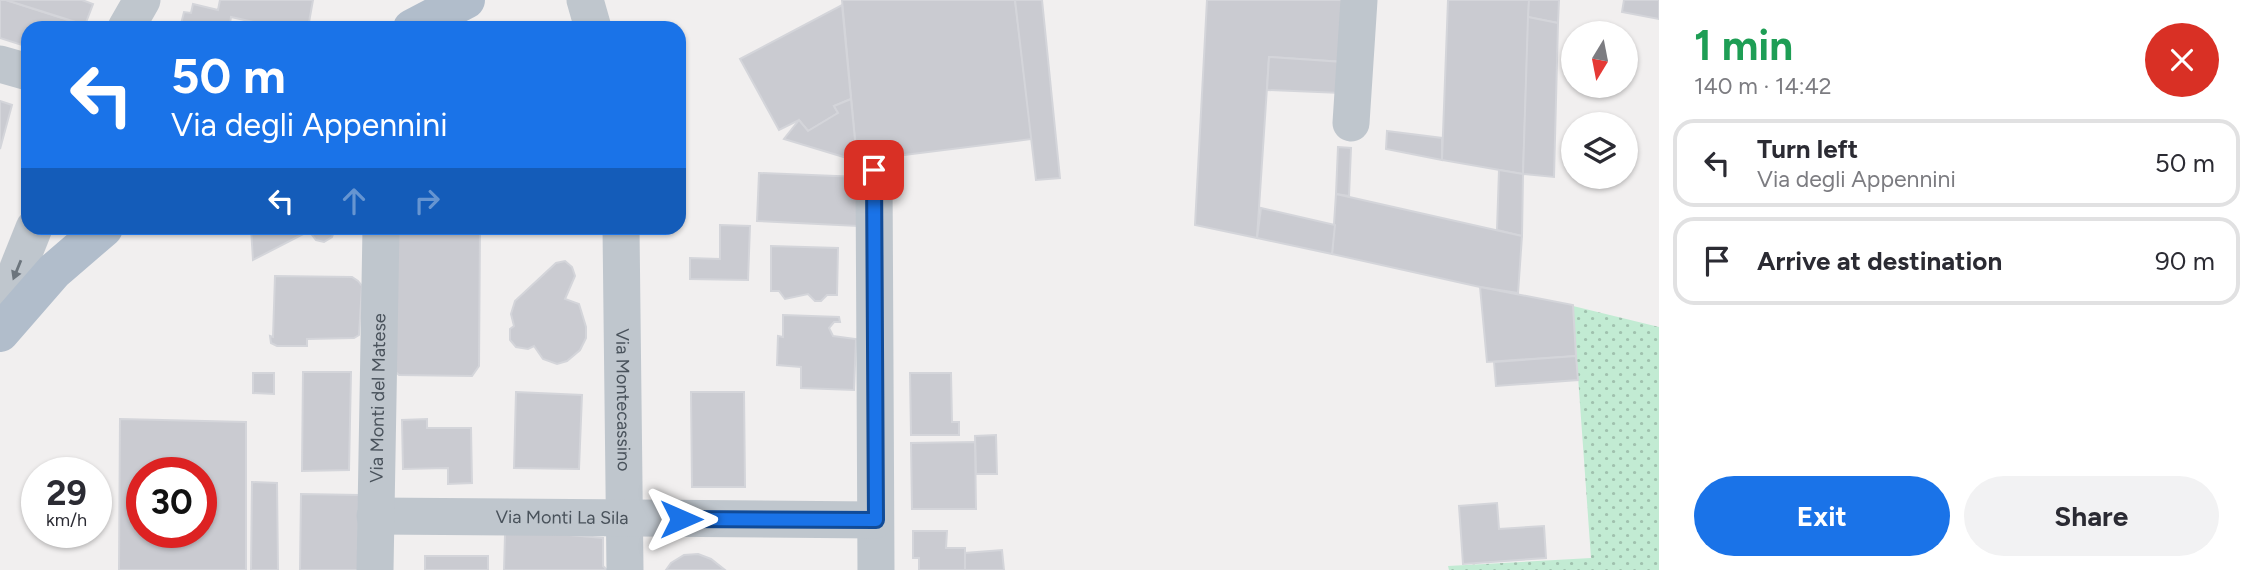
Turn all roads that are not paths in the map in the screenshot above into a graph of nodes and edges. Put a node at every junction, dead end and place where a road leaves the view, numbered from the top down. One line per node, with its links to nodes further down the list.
1 (142, 0): 5 (street)
2 (466, 0): 6 (main road)
3 (585, 0): 7 (street)
4 (1359, 0): 10 (street)
5 (130, 21)
6 (426, 21)
7 (591, 21)
8 (0, 64): 9 (street)
9 (21, 70)
10 (1351, 123)
11 (874, 170): 20 (street)
12 (31, 235): 16 (street, one-way to 16)
13 (96, 235): 17 (main road)
14 (381, 235): 18 (street, Via Monti del Matese)
15 (621, 235): 19 (street, Via Montecassino)
16 (0, 313)
17 (0, 332)
18 (375, 516): 19 (street, Via Monti La Sila); 21 (street, Via Monti del Matese)
19 (625, 519): 20 (street, Via Monti La Sila); 22 (street, Via Montecassino)
20 (876, 520): 23 (street)
21 (375, 570)
22 (625, 570)
23 (876, 570)

